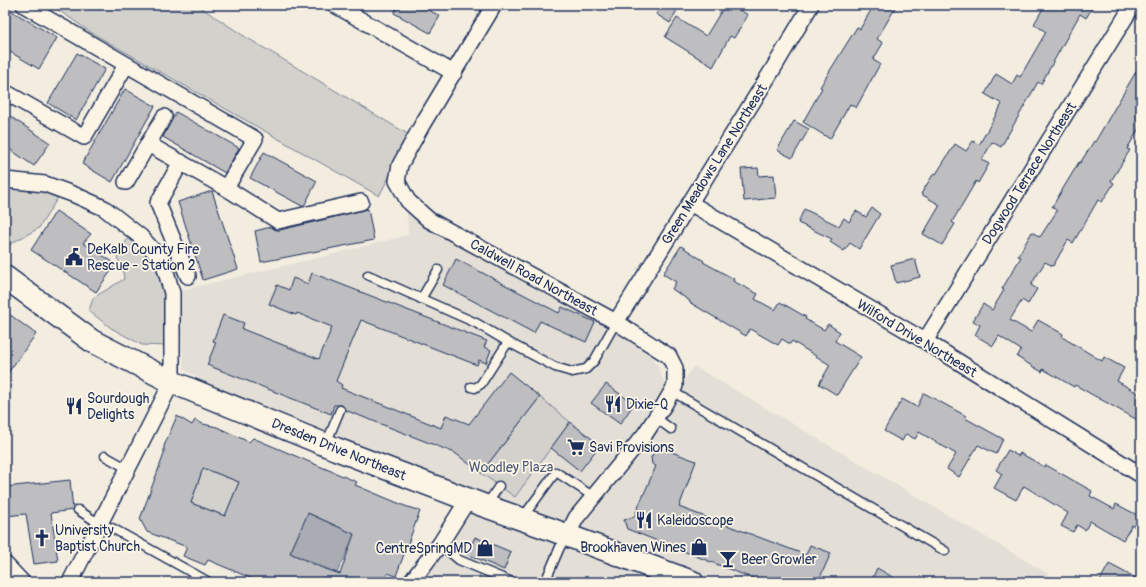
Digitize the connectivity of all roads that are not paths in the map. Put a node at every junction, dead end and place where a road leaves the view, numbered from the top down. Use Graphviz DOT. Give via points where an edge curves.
graph roads {
  1 [pos="24,5"];
  2 [pos="335,5"];
  3 [pos="494,5"];
  4 [pos="811,5"];
  5 [pos="1133,5"];
  6 [pos="126,66"];
  7 [pos="454,73"];
  8 [pos="5,92"];
  9 [pos="164,117"];
  10 [pos="148,144"];
  11 [pos="181,162"];
  12 [pos="5,180"];
  13 [pos="126,182"];
  14 [pos="226,188"];
  15 [pos="361,202"];
  16 [pos="690,203"];
  17 [pos="438,270"];
  18 [pos="368,275"];
  19 [pos="188,276"];
  20 [pos="5,277"];
  21 [pos="421,299"];
  22 [pos="616,322"];
  23 [pos="924,341"];
  24 [pos="508,342"];
  25 [pos="172,382"];
  26 [pos="471,387"];
  27 [pos="673,392"];
  28 [pos="340,410"];
  29 [pos="656,418"];
  30 [pos="671,428"];
  31 [pos="326,445"];
  32 [pos="105,456"];
  33 [pos="128,468"];
  34 [pos="1141,475"];
  35 [pos="499,486"];
  36 [pos="594,497"];
  37 [pos="478,503"];
  38 [pos="78,510"];
  39 [pos="522,519"];
  40 [pos="100,524"];
  41 [pos="566,536"];
  42 [pos="440,544"];
  43 [pos="945,551"];
  44 [pos="5,564"];
  45 [pos="22,582"];
  46 [pos="70,582"];
  47 [pos="209,582"];
  48 [pos="411,582"];
  49 [pos="512,582"];
  50 [pos="546,582"];
  51 [pos="692,582"];
  1 -- 6 [label="street"];
  2 -- 7 [label="street"];
  3 -- 7 [label="street, Caldwell Road Northeast"];
  4 -- 16 [label="street, Green Meadows Lane Northeast"];
  5 -- 23 [label="street, Dogwood Terrace Northeast"];
  6 -- 8 [label="street" via="84,137"];
  6 -- 14 [label="street" via="255,139"];
  7 -- 22 [label="street, Caldwell Road Northeast" via="400,165 397,181 408,201 429,220"];
  9 -- 10 [label="street"];
  10 -- 11 [label="street"];
  10 -- 13 [label="street"];
  11 -- 14 [label="street"];
  11 -- 19 [label="street" via="158,203"];
  12 -- 25 [label="street" via="45,184 104,208 141,237 163,261 172,293"];
  14 -- 15 [label="street" via="278,221"];
  16 -- 22 [label="street, Green Meadows Lane Northeast"];
  16 -- 23 [label="street, Wilford Drive Northeast"];
  17 -- 21 [label="lane"];
  18 -- 21 [label="lane"];
  20 -- 25 [label="street, Dresden Drive Northeast" via="92,341"];
  21 -- 24 [label="lane" via="476,323"];
  22 -- 24 [label="lane" via="594,361 586,369 572,372 555,367"];
  22 -- 27 [label="street, Caldwell Road Northeast" via="669,356 675,368 676,386"];
  23 -- 34 [label="street, Wilford Drive Northeast"];
  24 -- 26 [label="lane" via="481,384 475,388"];
  25 -- 31 [label="street, Dresden Drive Northeast"];
  25 -- 33 [label="street"];
  27 -- 29 [label="street, Caldwell Road Northeast"];
  27 -- 43 [label="lane"];
  28 -- 31 [label="lane"];
  29 -- 30 [label="lane"];
  29 -- 36 [label="street, Caldwell Road Northeast"];
  31 -- 37 [label="street, Dresden Drive Northeast"];
  32 -- 33 [label="lane"];
  33 -- 40 [label="street"];
  35 -- 37 [label="lane"];
  36 -- 39 [label="lane" via="556,472"];
  36 -- 41 [label="street, Caldwell Road Northeast" via="576,518"];
  37 -- 39 [label="street, Dresden Drive Northeast"];
  37 -- 42 [label="street" via="462,509"];
  38 -- 40 [label="lane"];
  39 -- 41 [label="street, Dresden Drive Northeast"];
  40 -- 46 [label="street"];
  40 -- 47 [label="lane" via="112,528"];
  41 -- 50 [label="lane"];
  41 -- 51 [label="street, Dresden Drive Northeast" via="657,572"];
  42 -- 48 [label="street"];
  42 -- 49 [label="lane" via="459,560"];
  44 -- 45 [label="street"];
}
